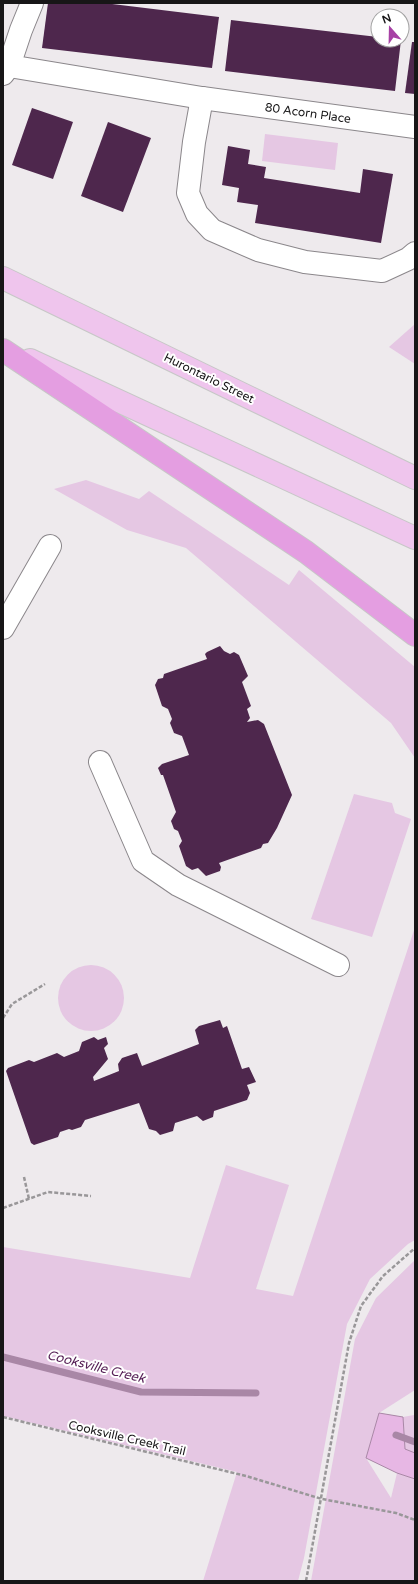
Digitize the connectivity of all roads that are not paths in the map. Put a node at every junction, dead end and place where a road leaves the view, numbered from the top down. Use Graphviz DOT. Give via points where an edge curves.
graph roads {
  1 [pos="32,3"];
  2 [pos="6,70"];
  3 [pos="202,98"];
  4 [pos="415,127"];
  5 [pos="415,253"];
  6 [pos="3,278"];
  7 [pos="3,349"];
  8 [pos="415,478"];
  9 [pos="415,538"];
  10 [pos="50,546"];
  11 [pos="3,628"];
  12 [pos="415,635"];
  13 [pos="100,762"];
  14 [pos="338,965"];
  1 -- 2 [label="lane, 80 Acorn Place"];
  2 -- 3 [label="lane, 80 Acorn Place"];
  3 -- 4 [label="lane, 80 Acorn Place"];
  3 -- 5 [label="lane" via="188,193 197,214 212,230 258,250 305,262 382,270 408,259"];
  6 -- 8 [label="main road, Hurontario Street"];
  7 -- 9 [label="main road"];
  7 -- 12 [label="highway" via="306,552"];
  10 -- 11 [label="lane"];
  13 -- 14 [label="lane" via="143,861 178,885"];
}
